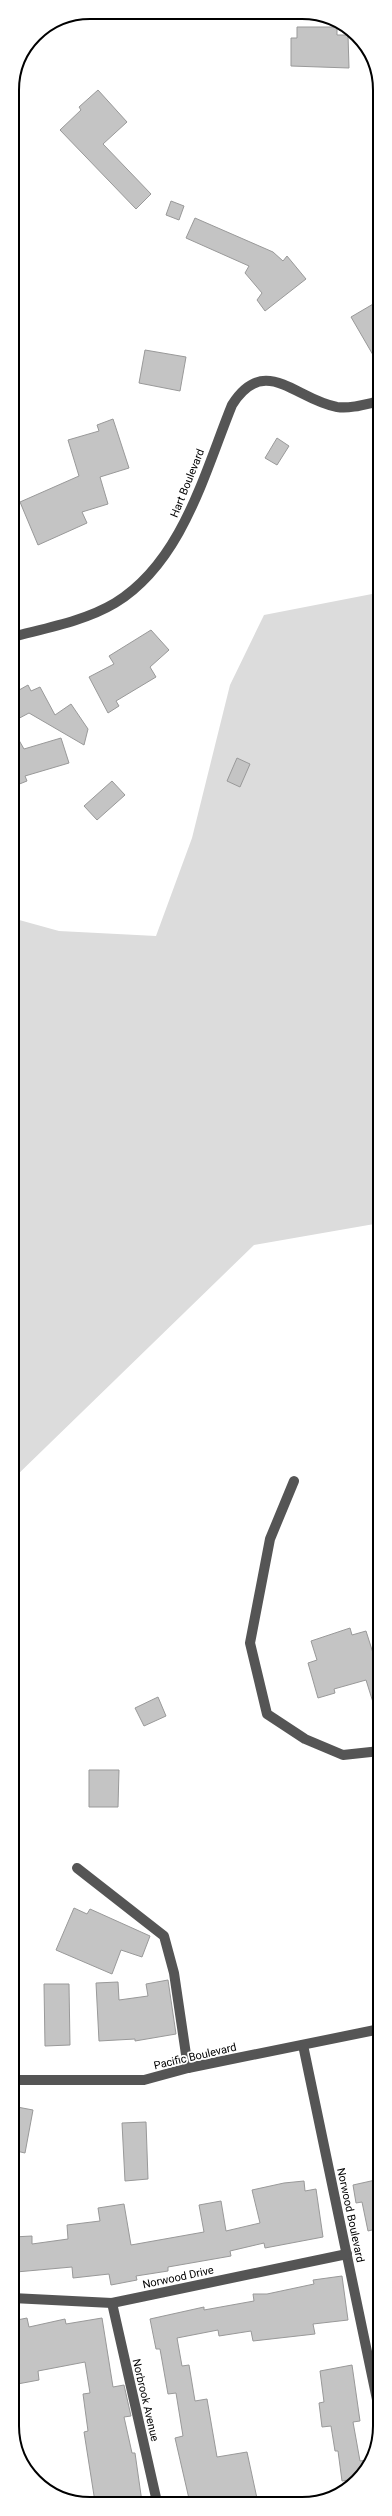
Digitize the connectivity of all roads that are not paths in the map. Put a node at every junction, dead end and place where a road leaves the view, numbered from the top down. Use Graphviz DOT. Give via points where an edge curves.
graph roads {
  1 [pos="373,403"];
  2 [pos="19,635"];
  3 [pos="294,1481"];
  4 [pos="373,1752"];
  5 [pos="78,1868"];
  6 [pos="373,2030"];
  7 [pos="303,2045"];
  8 [pos="188,2068"];
  9 [pos="19,2080"];
  10 [pos="347,2254"];
  11 [pos="19,2298"];
  12 [pos="112,2303"];
  13 [pos="373,2380"];
  14 [pos="156,2497"];
  1 -- 2 [label="street, Hart Boulevard" via="339,407 320,403 287,384 261,381 249,386 239,394 232,405 178,537 152,574 115,603 79,618"];
  3 -- 4 [label="street" via="270,1539 250,1643 267,1714 305,1739 343,1755"];
  5 -- 8 [label="street" via="164,1936 174,1973"];
  6 -- 7 [label="street, Pacific Boulevard"];
  7 -- 8 [label="street, Pacific Boulevard"];
  7 -- 10 [label="street, Norwood Boulevard"];
  8 -- 9 [label="street, Pacific Boulevard" via="144,2080"];
  10 -- 12 [label="street, Norwood Drive"];
  10 -- 13 [label="street, Norwood Boulevard"];
  11 -- 12 [label="street, Norwood Drive"];
  12 -- 14 [label="street, Norbrook Avenue"];
}
